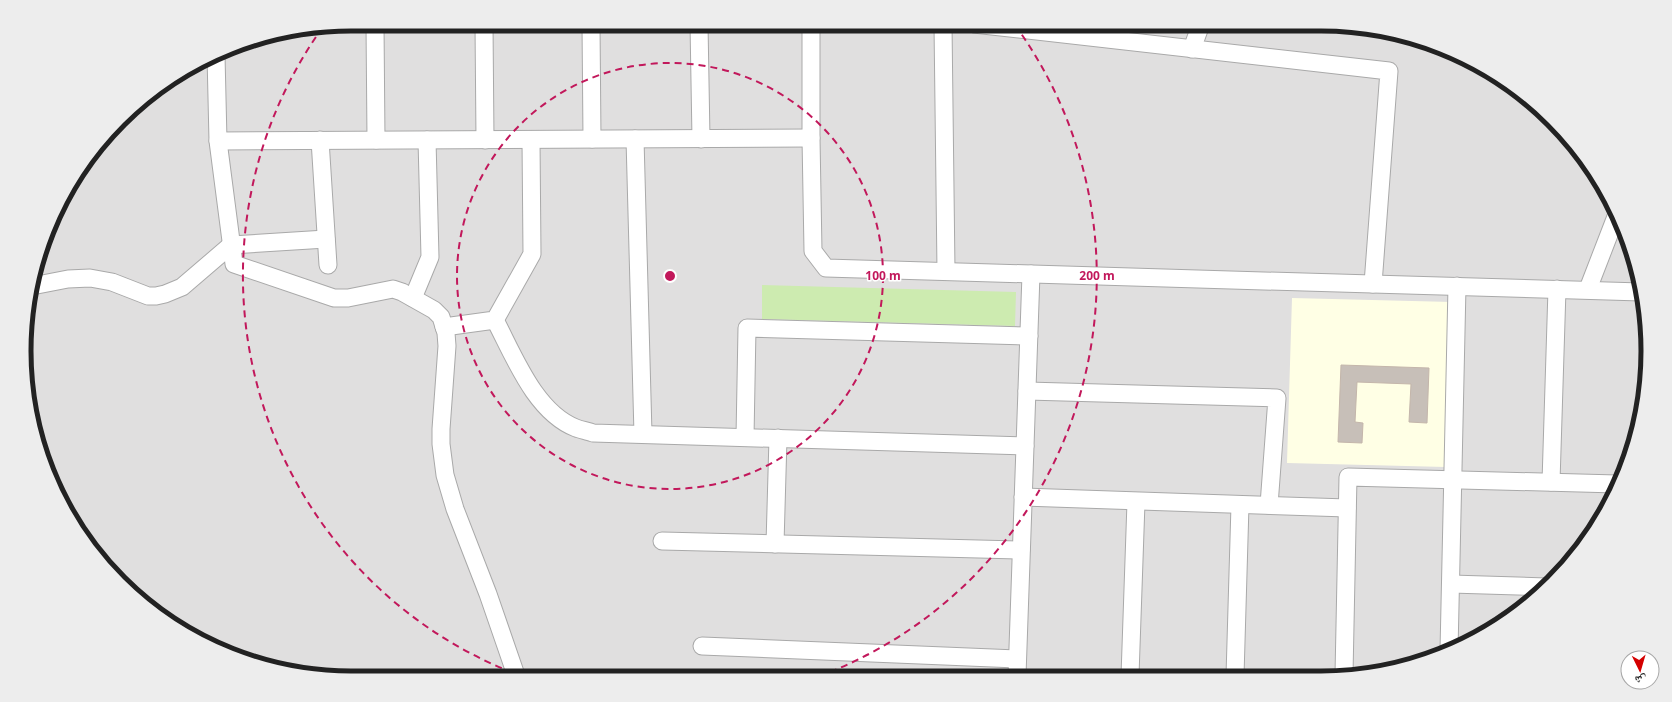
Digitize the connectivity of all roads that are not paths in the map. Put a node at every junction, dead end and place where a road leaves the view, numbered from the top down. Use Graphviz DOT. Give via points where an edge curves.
graph roads {
  1 [pos="375,31"];
  2 [pos="484,31"];
  3 [pos="591,31"];
  4 [pos="699,31"];
  5 [pos="811,31"];
  6 [pos="943,31"];
  7 [pos="1091,31"];
  8 [pos="1198,31"];
  9 [pos="1192,49"];
  10 [pos="216,61"];
  11 [pos="811,138"];
  12 [pos="592,139"];
  13 [pos="635,139"];
  14 [pos="701,139"];
  15 [pos="320,140"];
  16 [pos="376,140"];
  17 [pos="427,140"];
  18 [pos="485,140"];
  19 [pos="531,140"];
  20 [pos="218,141"];
  21 [pos="1614,222"];
  22 [pos="326,239"];
  23 [pos="231,245"];
  24 [pos="328,264"];
  25 [pos="946,272"];
  26 [pos="1031,274"];
  27 [pos="1373,284"];
  28 [pos="38,285"];
  29 [pos="1457,286"];
  30 [pos="1557,289"];
  31 [pos="1588,290"];
  32 [pos="1635,292"];
  33 [pos="413,298"];
  34 [pos="494,320"];
  35 [pos="444,327"];
  36 [pos="1029,336"];
  37 [pos="1027,391"];
  38 [pos="643,434"];
  39 [pos="745,437"];
  40 [pos="778,438"];
  41 [pos="1025,446"];
  42 [pos="1453,480"];
  43 [pos="1551,482"];
  44 [pos="1612,484"];
  45 [pos="1023,497"];
  46 [pos="1136,502"];
  47 [pos="1240,504"];
  48 [pos="1269,505"];
  49 [pos="1348,508"];
  50 [pos="662,541"];
  51 [pos="776,544"];
  52 [pos="1021,550"];
  53 [pos="1450,584"];
  54 [pos="1537,587"];
  55 [pos="1449,644"];
  56 [pos="702,646"];
  57 [pos="1018,659"];
  58 [pos="1344,670"];
  59 [pos="515,671"];
  60 [pos="1017,671"];
  61 [pos="1130,671"];
  62 [pos="1235,671"];
  1 -- 16 [label="street"];
  2 -- 18 [label="street"];
  3 -- 12 [label="street"];
  4 -- 14 [label="street"];
  5 -- 11 [label="street"];
  6 -- 25 [label="street"];
  7 -- 9 [label="street"];
  8 -- 9 [label="street"];
  9 -- 27 [label="street" via="1388,71"];
  10 -- 20 [label="street"];
  11 -- 14 [label="street"];
  11 -- 25 [label="street" via="813,251 826,268"];
  12 -- 13 [label="street"];
  12 -- 19 [label="street"];
  13 -- 14 [label="street"];
  13 -- 38 [label="street"];
  15 -- 16 [label="street"];
  15 -- 20 [label="street"];
  15 -- 22 [label="street"];
  16 -- 17 [label="street"];
  17 -- 18 [label="street"];
  17 -- 33 [label="street" via="430,257"];
  18 -- 19 [label="street"];
  19 -- 34 [label="street" via="532,254"];
  20 -- 23 [label="street"];
  21 -- 31 [label="street"];
  22 -- 23 [label="street"];
  22 -- 24 [label="street"];
  23 -- 28 [label="street" via="182,288 165,294 148,296 112,282 90,278"];
  23 -- 33 [label="street" via="234,264 334,298 348,298 393,289"];
  25 -- 26 [label="street"];
  26 -- 27 [label="street"];
  26 -- 36 [label="street"];
  27 -- 29 [label="street"];
  29 -- 30 [label="street"];
  29 -- 42 [label="street"];
  30 -- 31 [label="street"];
  30 -- 43 [label="street"];
  31 -- 32 [label="street"];
  33 -- 35 [label="street" via="437,312"];
  34 -- 35 [label="street"];
  34 -- 38 [label="street" via="528,383 541,402 559,419 593,433"];
  35 -- 59 [label="street" via="447,346 441,444 445,475 454,509 488,594"];
  36 -- 37 [label="street"];
  36 -- 39 [label="street" via="747,328"];
  37 -- 41 [label="street"];
  37 -- 48 [label="street" via="1276,398"];
  38 -- 39 [label="street"];
  39 -- 40 [label="street"];
  40 -- 41 [label="street"];
  40 -- 51 [label="street"];
  41 -- 45 [label="street"];
  42 -- 43 [label="street"];
  42 -- 49 [label="street" via="1348,477"];
  42 -- 53 [label="street"];
  43 -- 44 [label="street"];
  45 -- 46 [label="street"];
  45 -- 52 [label="street"];
  46 -- 47 [label="street"];
  46 -- 61 [label="street"];
  47 -- 48 [label="street"];
  47 -- 62 [label="street"];
  48 -- 49 [label="street"];
  49 -- 58 [label="street"];
  50 -- 51 [label="street"];
  51 -- 52 [label="street"];
  52 -- 57 [label="street"];
  53 -- 54 [label="street"];
  53 -- 55 [label="street"];
  56 -- 57 [label="street"];
  57 -- 60 [label="street"];
}
